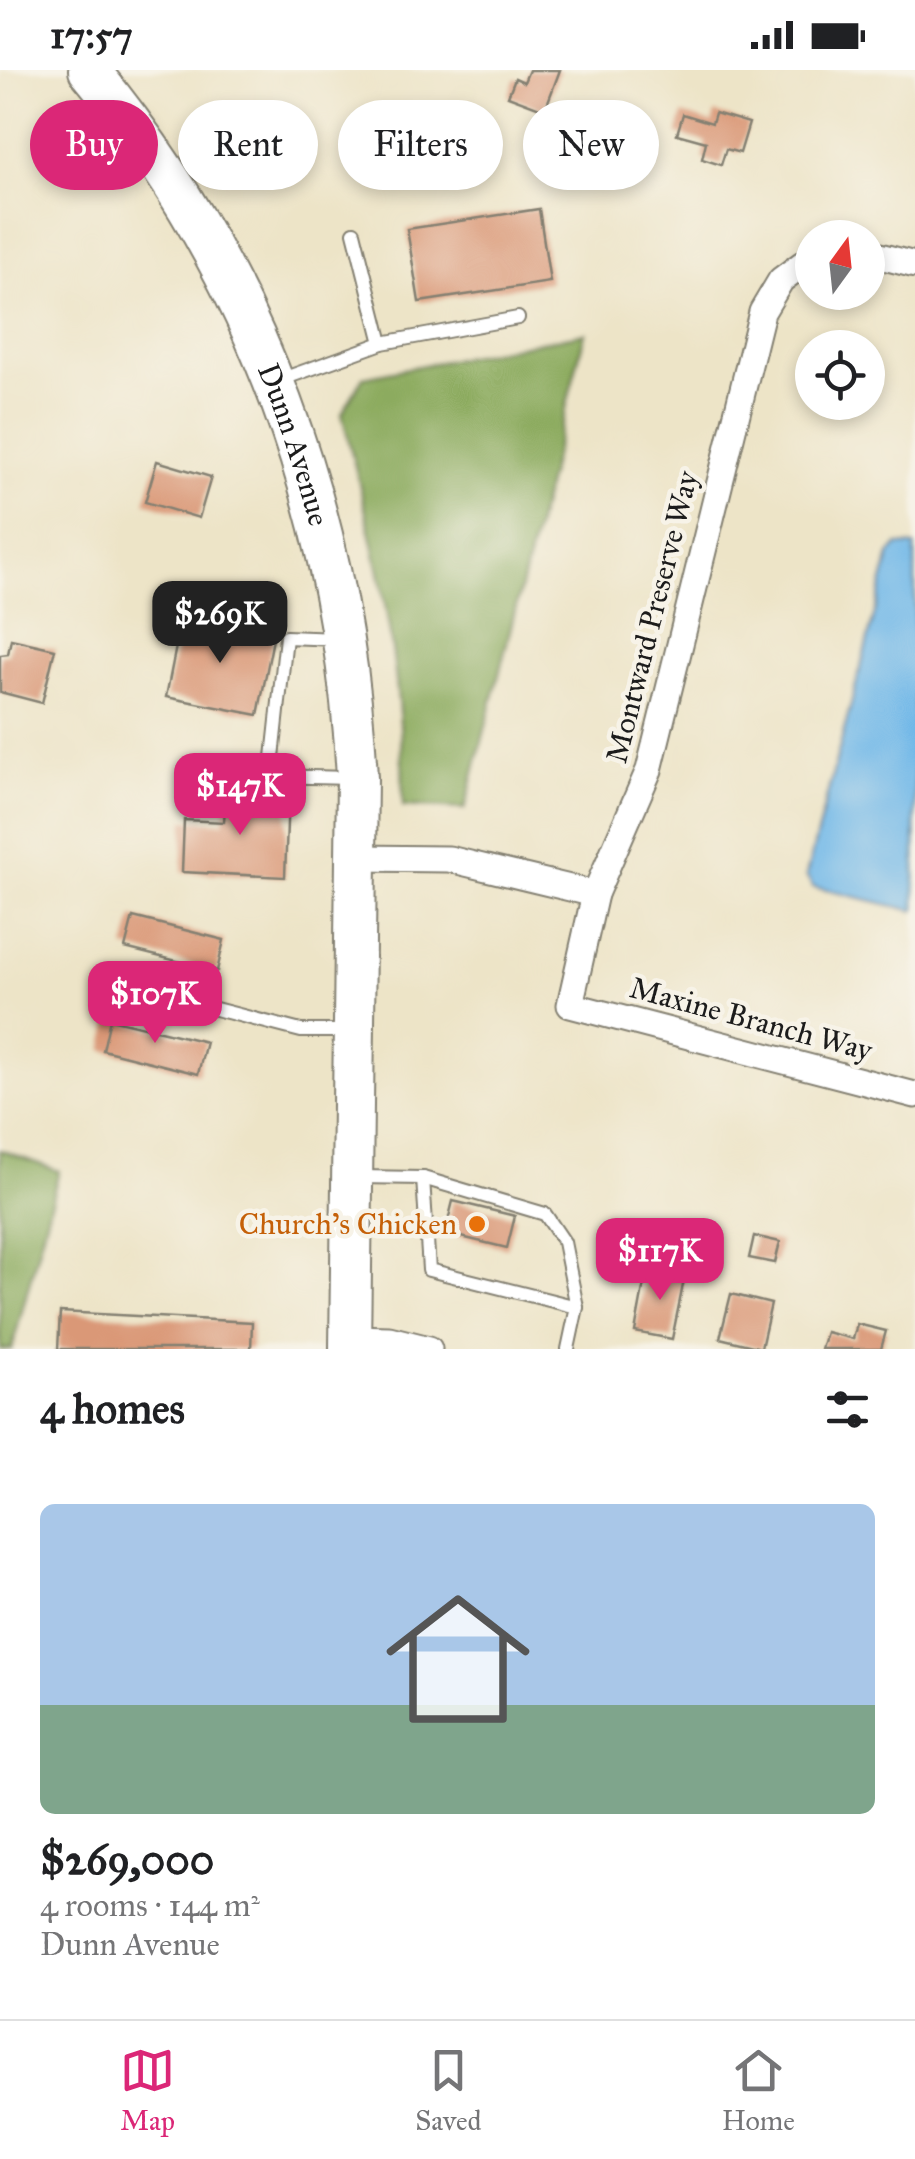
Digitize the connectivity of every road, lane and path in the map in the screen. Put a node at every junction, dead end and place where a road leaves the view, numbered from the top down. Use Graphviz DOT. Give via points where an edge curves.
graph roads {
  1 [pos="90,70"];
  2 [pos="354,232"];
  3 [pos="885,257"];
  4 [pos="915,265"];
  5 [pos="795,270"];
  6 [pos="518,318"];
  7 [pos="382,342"];
  8 [pos="275,382"];
  9 [pos="344,639"];
  10 [pos="358,778"];
  11 [pos="356,858"];
  12 [pos="595,894"];
  13 [pos="160,995"];
  14 [pos="570,1006"];
  15 [pos="355,1031"];
  16 [pos="915,1095"];
  17 [pos="352,1177"];
  18 [pos="424,1178"];
  19 [pos="576,1306"];
  20 [pos="350,1344"];
  21 [pos="428,1349"];
  22 [pos="568,1349"];
  1 -- 8 [label="main road, Dunn Avenue" via="199,222"];
  2 -- 7 [label="lane"];
  3 -- 4 [label="street"];
  5 -- 12 [label="street, Montward Preserve Way" via="762,312 649,770"];
  6 -- 7 [label="lane"];
  7 -- 8 [label="lane"];
  8 -- 9 [label="main road, Dunn Avenue" via="317,508"];
  9 -- 10 [label="main road, Dunn Avenue"];
  9 -- 10 [label="lane" via="286,637 271,776"];
  10 -- 11 [label="main road, Dunn Avenue"];
  11 -- 12 [label="street" via="449,859"];
  11 -- 15 [label="main road, Dunn Avenue"];
  12 -- 14 [label="street, Montward Preserve Way"];
  13 -- 15 [label="lane" via="300,1031"];
  14 -- 16 [label="street, Maxine Branch Way"];
  15 -- 17 [label="main road, Dunn Avenue"];
  17 -- 18 [label="lane"];
  17 -- 20 [label="main road, Dunn Avenue"];
  18 -- 19 [label="lane" via="544,1214 564,1242"];
  18 -- 19 [label="lane" via="428,1270"];
  19 -- 22 [label="lane"];
  20 -- 21 [label="street" via="389,1340"];
}
